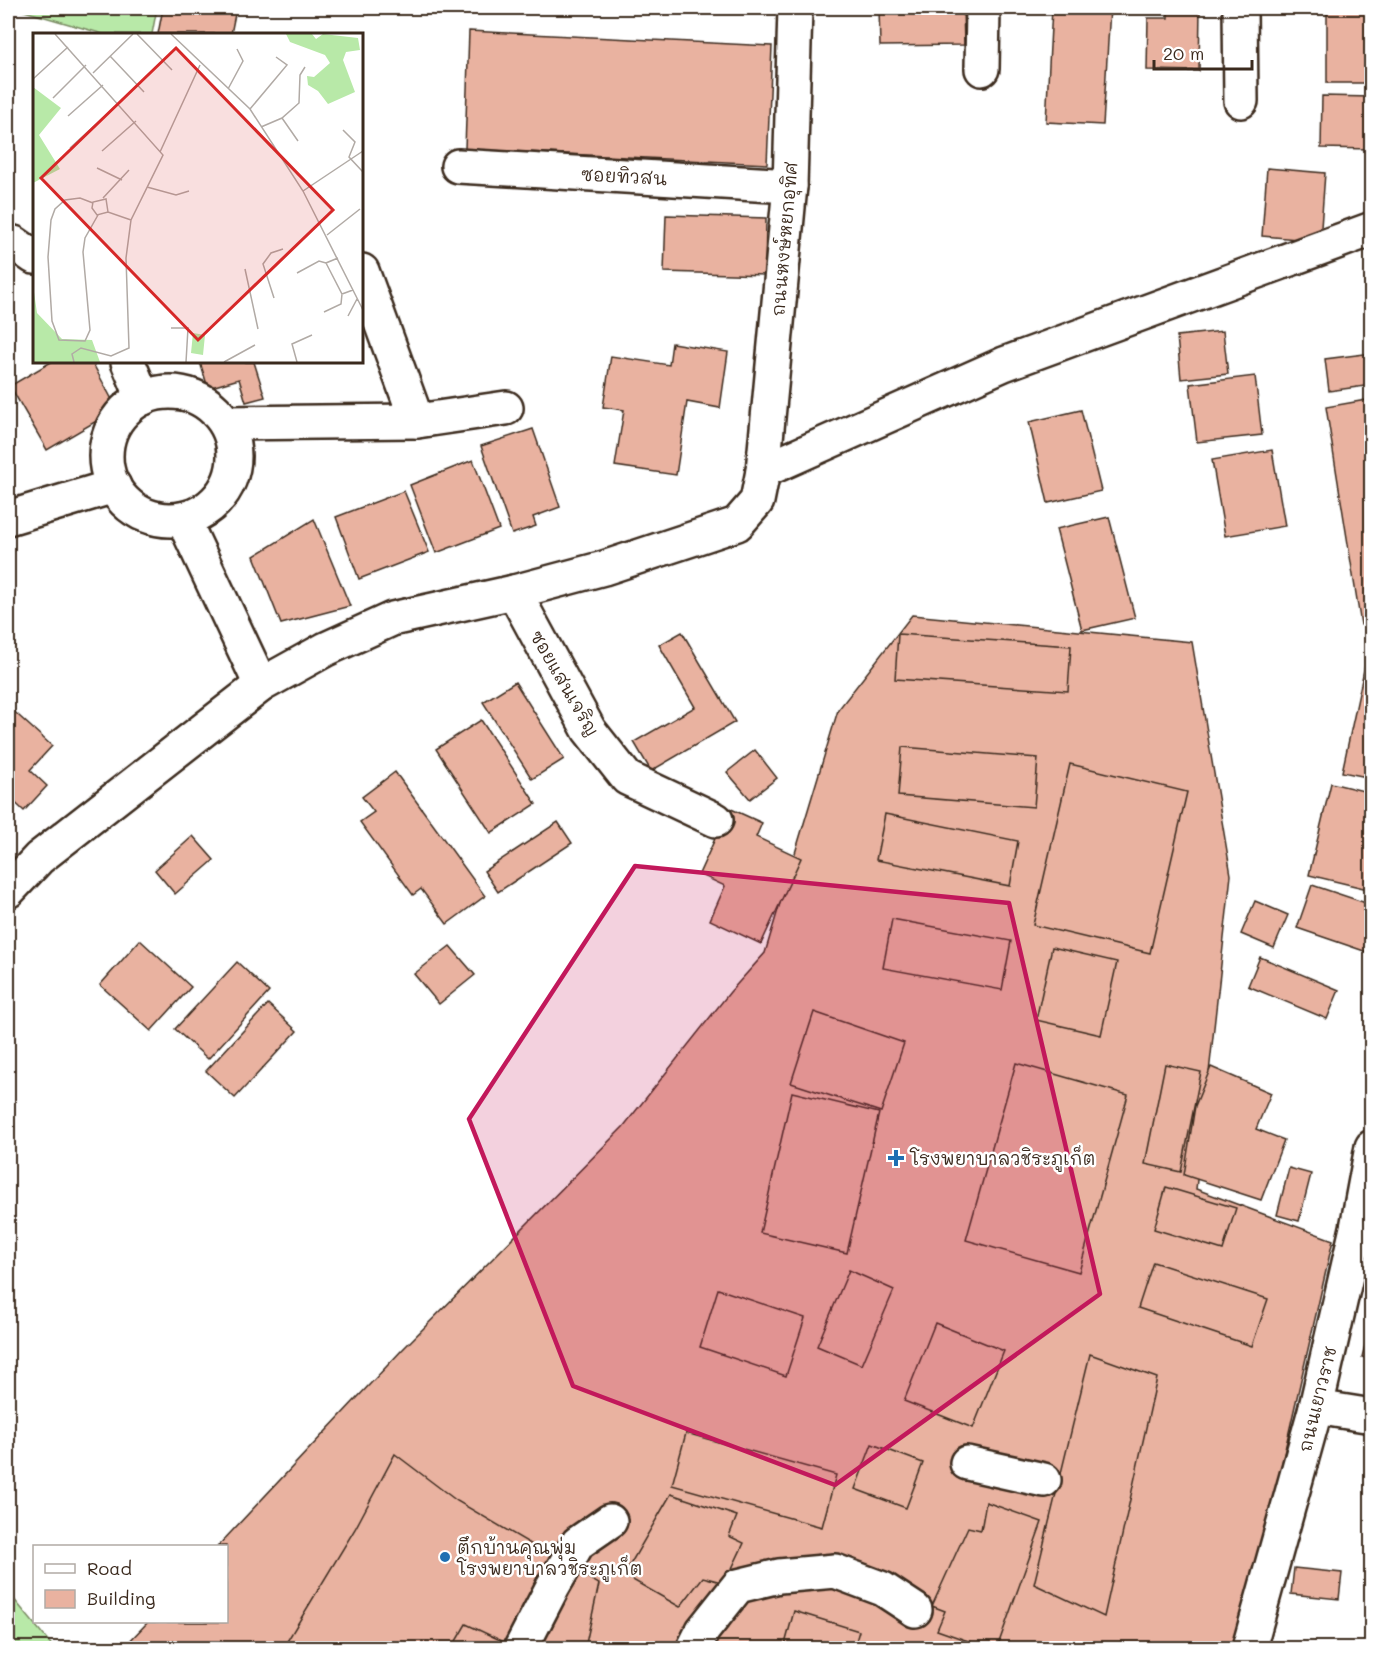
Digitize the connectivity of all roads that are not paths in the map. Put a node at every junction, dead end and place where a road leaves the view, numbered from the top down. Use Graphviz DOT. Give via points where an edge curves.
graph roads {
  1 [pos="795,8"];
  2 [pos="983,8"];
  3 [pos="1240,8"];
  4 [pos="982,69"];
  5 [pos="1241,101"];
  6 [pos="458,166"];
  7 [pos="790,186"];
  8 [pos="1371,229"];
  9 [pos="8,242"];
  10 [pos="33,256"];
  11 [pos="363,274"];
  12 [pos="128,363"];
  13 [pos="143,398"];
  14 [pos="506,408"];
  15 [pos="417,421"];
  16 [pos="226,423"];
  17 [pos="763,471"];
  18 [pos="114,486"];
  19 [pos="8,518"];
  20 [pos="183,519"];
  21 [pos="514,592"];
  22 [pos="261,685"];
  23 [pos="716,820"];
  24 [pos="8,891"];
  25 [pos="1371,1147"];
  26 [pos="1316,1407"];
  27 [pos="1371,1416"];
  28 [pos="967,1463"];
  29 [pos="1044,1480"];
  30 [pos="610,1521"];
  31 [pos="915,1610"];
  32 [pos="521,1648"];
  33 [pos="694,1648"];
  34 [pos="1249,1648"];
  1 -- 7 [label="street, ถนนหงษ์หยกอุทิศ"];
  2 -- 4 [label="street"];
  3 -- 5 [label="street"];
  6 -- 7 [label="street, ซอยทิวสน"];
  7 -- 17 [label="street, ถนนหงษ์หยกอุทิศ"];
  8 -- 17 [label="street" via="1004,364"];
  9 -- 10 [label="street"];
  11 -- 15 [label="street"];
  12 -- 13 [label="street"];
  13 -- 16 [label="street" via="179,392 201,399"];
  13 -- 18 [label="street" via="115,422 107,443 106,460"];
  14 -- 15 [label="street"];
  15 -- 16 [label="street"];
  16 -- 20 [label="street" via="234,444 230,483 217,501"];
  17 -- 21 [label="street, ถนนหงษ์หยกอุทิศ" via="757,501 737,524 604,568"];
  18 -- 19 [label="street"];
  18 -- 20 [label="street" via="124,501 139,512 160,520"];
  20 -- 22 [label="street"];
  21 -- 22 [label="street, ถนนหงษ์หยกอุทิศ" via="392,619"];
  21 -- 23 [label="street, ซอยแสนเจริญ" via="589,730 627,778"];
  22 -- 24 [label="street, ถนนหงษ์หยกอุทิศ" via="39,858"];
  25 -- 26 [label="street, ถนนเยาวราช" via="1358,1228"];
  26 -- 27 [label="street"];
  26 -- 34 [label="street, ถนนเยาวราช"];
  28 -- 29 [label="street"];
  30 -- 32 [label="street" via="578,1543"];
  31 -- 33 [label="street" via="883,1589 835,1571 779,1576 738,1586"];
}
